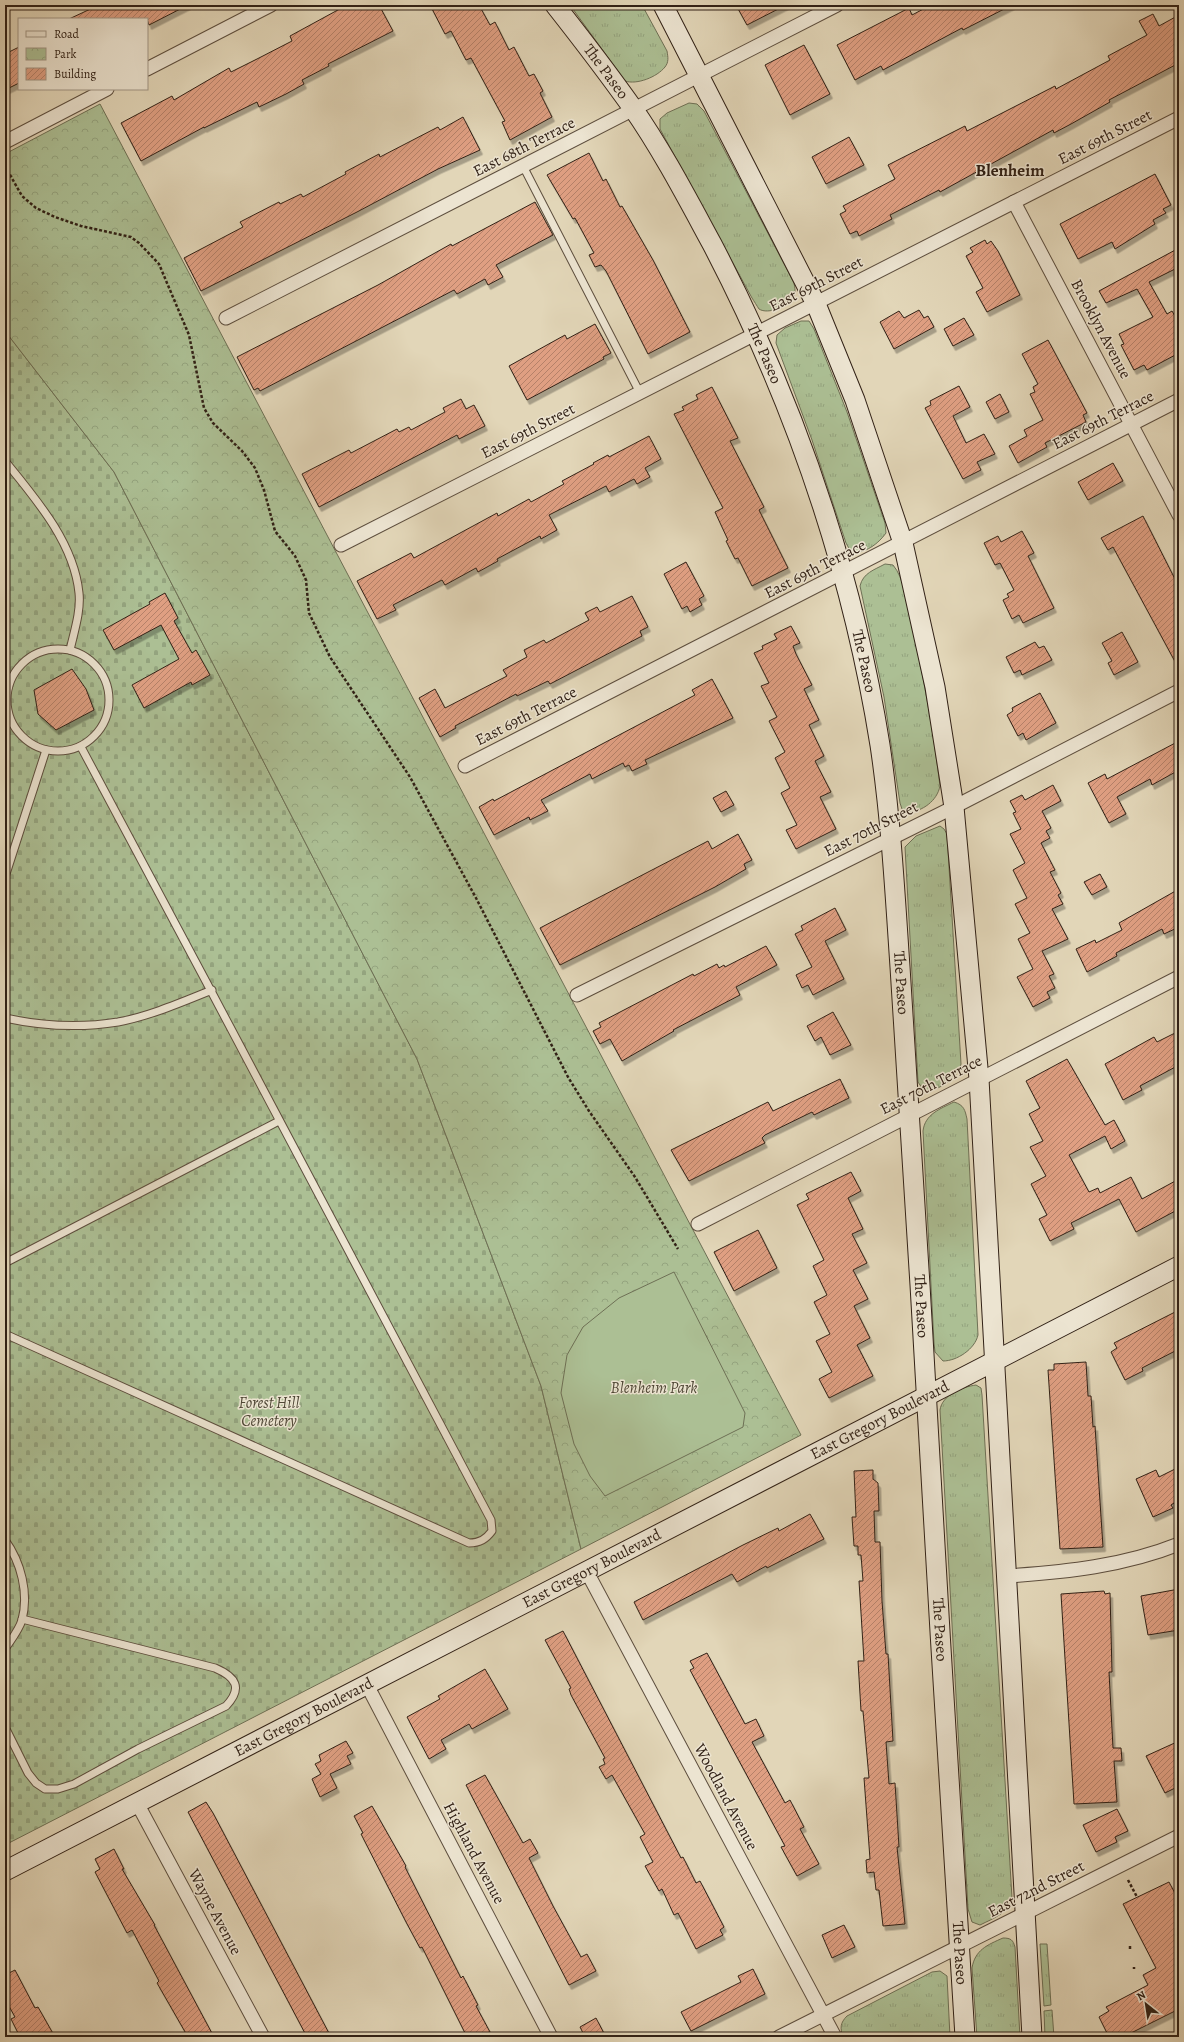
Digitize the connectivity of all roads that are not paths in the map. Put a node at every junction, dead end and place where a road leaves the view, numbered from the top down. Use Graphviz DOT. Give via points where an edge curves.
graph roads {
  1 [pos="271,5"];
  2 [pos="555,5"];
  3 [pos="663,5"];
  4 [pos="837,5"];
  5 [pos="148,68"];
  6 [pos="699,76"];
  7 [pos="105,90"];
  8 [pos="634,110"];
  9 [pos="1179,118"];
  10 [pos="5,142"];
  11 [pos="523,166"];
  12 [pos="1014,202"];
  13 [pos="816,304"];
  14 [pos="226,318"];
  15 [pos="757,334"];
  16 [pos="640,393"];
  17 [pos="1179,400"];
  18 [pos="1131,424"];
  19 [pos="5,461"];
  20 [pos="1179,514"];
  21 [pos="903,543"];
  22 [pos="340,545"];
  23 [pos="843,574"];
  24 [pos="70,650"];
  25 [pos="1179,691"];
  26 [pos="12,726"];
  27 [pos="5,729"];
  28 [pos="81,747"];
  29 [pos="46,750"];
  30 [pos="465,766"];
  31 [pos="954,807"];
  32 [pos="892,838"];
  33 [pos="5,877"];
  34 [pos="1179,977"];
  35 [pos="212,990"];
  36 [pos="578,995"];
  37 [pos="5,1018"];
  38 [pos="979,1079"];
  39 [pos="910,1115"];
  40 [pos="279,1121"];
  41 [pos="698,1224"];
  42 [pos="5,1263"];
  43 [pos="1179,1266"];
  44 [pos="5,1334"];
  45 [pos="996,1360"];
  46 [pos="926,1396"];
  47 [pos="5,1540"];
  48 [pos="1179,1544"];
  49 [pos="587,1572"];
  50 [pos="1007,1576"];
  51 [pos="22,1619"];
  52 [pos="5,1649"];
  53 [pos="367,1685"];
  54 [pos="5,1727"];
  55 [pos="137,1804"];
  56 [pos="1179,1836"];
  57 [pos="5,1872"];
  58 [pos="1026,1913"];
  59 [pos="960,1946"];
  60 [pos="823,2015"];
  61 [pos="263,2037"];
  62 [pos="551,2037"];
  63 [pos="779,2037"];
  64 [pos="834,2037"];
  65 [pos="966,2037"];
  66 [pos="1032,2037"];
  1 -- 5 [label="street"];
  2 -- 8 [label="main road, The Paseo"];
  3 -- 6 [label="main road"];
  4 -- 6 [label="street, East 68th Terrace"];
  6 -- 8 [label="street, East 68th Terrace"];
  6 -- 13 [label="main road"];
  7 -- 10 [label="street"];
  8 -- 11 [label="street, East 68th Terrace"];
  8 -- 15 [label="main road, The Paseo" via="697,217"];
  9 -- 12 [label="street, East 69th Street"];
  11 -- 14 [label="street, East 68th Terrace"];
  11 -- 16 [label="lane"];
  12 -- 13 [label="street, East 69th Street"];
  12 -- 18 [label="street, Brooklyn Avenue"];
  13 -- 15 [label="street, East 69th Street"];
  13 -- 21 [label="main road" via="855,400"];
  15 -- 16 [label="street, East 69th Street"];
  15 -- 23 [label="main road, The Paseo" via="789,410 820,496"];
  16 -- 22 [label="street, East 69th Street"];
  17 -- 18 [label="street, East 69th Terrace"];
  18 -- 20 [label="street, Brooklyn Avenue"];
  18 -- 21 [label="street, East 69th Terrace"];
  19 -- 24 [label="lane" via="50,520 76,575 78,613"];
  21 -- 23 [label="street, East 69th Terrace"];
  21 -- 31 [label="main road" via="935,687"];
  23 -- 30 [label="street, East 69th Terrace"];
  23 -- 32 [label="main road, The Paseo" via="866,669 880,745"];
  24 -- 26 [label="lane" via="53,648 37,653 16,669 8,687 6,707"];
  24 -- 28 [label="lane" via="93,661 105,676 110,703 105,722 94,737"];
  25 -- 31 [label="street, East 70th Street"];
  26 -- 27 [label="lane"];
  26 -- 29 [label="lane" via="22,738"];
  28 -- 29 [label="lane" via="56,752"];
  28 -- 35 [label="lane"];
  29 -- 33 [label="lane"];
  31 -- 32 [label="street, East 70th Street"];
  31 -- 38 [label="main road"];
  32 -- 36 [label="street, East 70th Street"];
  32 -- 39 [label="main road, The Paseo"];
  34 -- 38 [label="street, East 70th Terrace"];
  35 -- 37 [label="lane" via="119,1022 74,1026 27,1023"];
  35 -- 40 [label="lane"];
  38 -- 39 [label="street, East 70th Terrace"];
  38 -- 45 [label="main road"];
  39 -- 41 [label="street, East 70th Terrace"];
  39 -- 46 [label="main road, The Paseo"];
  40 -- 42 [label="lane"];
  40 -- 44 [label="lane" via="491,1520 492,1531 486,1538 469,1543"];
  43 -- 45 [label="main road, East Gregory Boulevard"];
  45 -- 46 [label="main road, East Gregory Boulevard"];
  45 -- 50 [label="main road"];
  46 -- 49 [label="main road, East Gregory Boulevard"];
  46 -- 59 [label="main road, The Paseo"];
  47 -- 51 [label="lane" via="20,1567 24,1598"];
  48 -- 50 [label="street" via="1133,1559 1063,1573"];
  49 -- 53 [label="main road, East Gregory Boulevard"];
  49 -- 60 [label="street, Woodland Avenue"];
  50 -- 58 [label="main road"];
  51 -- 52 [label="lane"];
  51 -- 54 [label="lane" via="215,1668 226,1673 233,1681 236,1688 235,1697 226,1706 74,1784 58,1789 45,1789 36,1783 28,1773"];
  53 -- 55 [label="main road, East Gregory Boulevard"];
  53 -- 62 [label="street, Highland Avenue"];
  55 -- 57 [label="main road, East Gregory Boulevard"];
  55 -- 61 [label="street, Wayne Avenue"];
  56 -- 58 [label="street, East 72nd Street"];
  58 -- 59 [label="street, East 72nd Street"];
  58 -- 66 [label="main road"];
  59 -- 60 [label="street, East 72nd Street"];
  59 -- 65 [label="main road, The Paseo"];
  60 -- 63 [label="street, East 72nd Street"];
  60 -- 64 [label="street, Woodland Avenue"];
}
